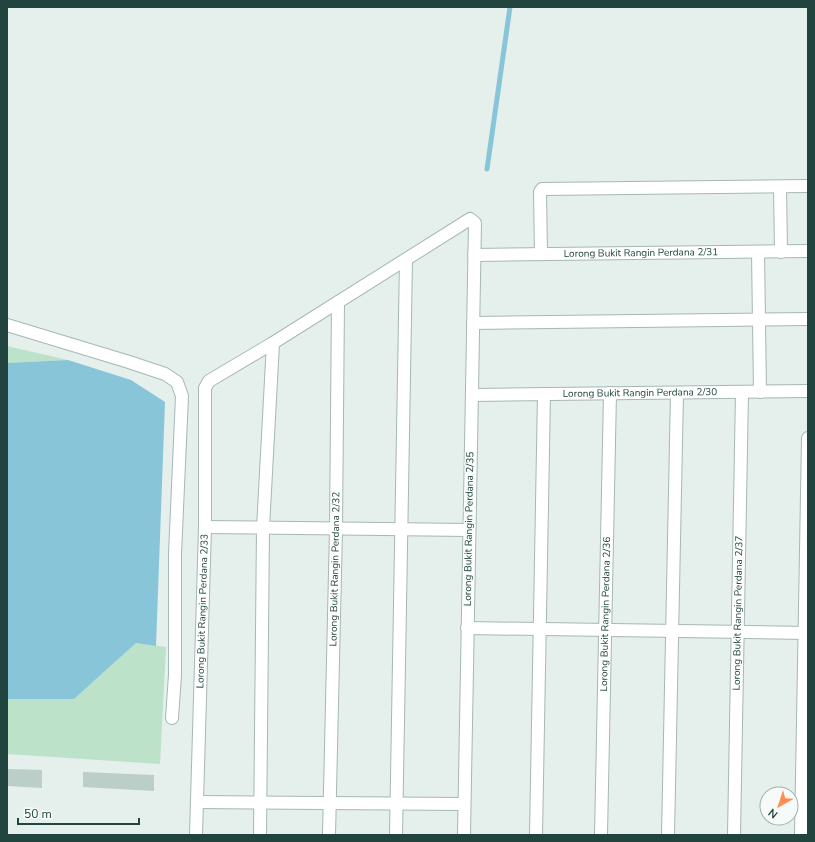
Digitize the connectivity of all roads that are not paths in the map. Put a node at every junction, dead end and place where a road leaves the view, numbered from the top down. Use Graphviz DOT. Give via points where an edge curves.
graph roads {
  1 [pos="808,186"];
  2 [pos="780,187"];
  3 [pos="808,251"];
  4 [pos="758,252"];
  5 [pos="781,252"];
  6 [pos="541,254"];
  7 [pos="474,255"];
  8 [pos="406,260"];
  9 [pos="338,302"];
  10 [pos="808,319"];
  11 [pos="760,320"];
  12 [pos="473,323"];
  13 [pos="7,325"];
  14 [pos="273,343"];
  15 [pos="808,391"];
  16 [pos="742,392"];
  17 [pos="760,392"];
  18 [pos="610,393"];
  19 [pos="677,393"];
  20 [pos="544,394"];
  21 [pos="472,395"];
  22 [pos="808,438"];
  23 [pos="205,527"];
  24 [pos="263,528"];
  25 [pos="336,529"];
  26 [pos="401,530"];
  27 [pos="469,530"];
  28 [pos="468,628"];
  29 [pos="540,630"];
  30 [pos="605,630"];
  31 [pos="672,631"];
  32 [pos="738,632"];
  33 [pos="806,633"];
  34 [pos="172,718"];
  35 [pos="197,802"];
  36 [pos="261,802"];
  37 [pos="330,803"];
  38 [pos="396,804"];
  39 [pos="464,804"];
  40 [pos="196,835"];
  41 [pos="260,835"];
  42 [pos="329,835"];
  43 [pos="396,835"];
  44 [pos="464,835"];
  45 [pos="536,835"];
  46 [pos="601,835"];
  47 [pos="668,835"];
  48 [pos="734,835"];
  49 [pos="801,835"];
  1 -- 2 [label="street"];
  2 -- 5 [label="street"];
  2 -- 6 [label="street" via="542,189"];
  3 -- 5 [label="street, Lorong Bukit Rangin Perdana 2/31"];
  4 -- 5 [label="street, Lorong Bukit Rangin Perdana 2/31"];
  4 -- 6 [label="street, Lorong Bukit Rangin Perdana 2/31"];
  4 -- 11 [label="street"];
  6 -- 7 [label="street, Lorong Bukit Rangin Perdana 2/31"];
  7 -- 8 [label="street, Lorong Bukit Rangin Perdana 2/35" via="475,223 470,219"];
  7 -- 12 [label="street, Lorong Bukit Rangin Perdana 2/35"];
  8 -- 9 [label="street"];
  8 -- 26 [label="street"];
  9 -- 14 [label="street"];
  9 -- 25 [label="street, Lorong Bukit Rangin Perdana 2/32"];
  10 -- 11 [label="street"];
  11 -- 12 [label="street"];
  11 -- 17 [label="street"];
  12 -- 21 [label="street, Lorong Bukit Rangin Perdana 2/35"];
  13 -- 34 [label="street" via="165,374 177,382 182,396 175,554 175,675"];
  14 -- 23 [label="street, Lorong Bukit Rangin Perdana 2/33" via="210,381 206,388"];
  14 -- 24 [label="street"];
  15 -- 17 [label="street, Lorong Bukit Rangin Perdana 2/30"];
  16 -- 17 [label="street, Lorong Bukit Rangin Perdana 2/30"];
  16 -- 19 [label="street, Lorong Bukit Rangin Perdana 2/30"];
  16 -- 32 [label="street, Lorong Bukit Rangin Perdana 2/37"];
  18 -- 19 [label="street, Lorong Bukit Rangin Perdana 2/30"];
  18 -- 20 [label="street, Lorong Bukit Rangin Perdana 2/30"];
  18 -- 30 [label="street, Lorong Bukit Rangin Perdana 2/36"];
  19 -- 31 [label="street"];
  20 -- 21 [label="street, Lorong Bukit Rangin Perdana 2/30"];
  20 -- 29 [label="street"];
  21 -- 27 [label="street, Lorong Bukit Rangin Perdana 2/35"];
  22 -- 33 [label="street"];
  23 -- 24 [label="street"];
  23 -- 35 [label="street, Lorong Bukit Rangin Perdana 2/33"];
  24 -- 25 [label="street"];
  24 -- 36 [label="street"];
  25 -- 26 [label="street"];
  25 -- 37 [label="street, Lorong Bukit Rangin Perdana 2/32"];
  26 -- 27 [label="street"];
  26 -- 38 [label="street"];
  27 -- 28 [label="street, Lorong Bukit Rangin Perdana 2/35"];
  28 -- 29 [label="street"];
  28 -- 39 [label="street, Lorong Bukit Rangin Perdana 2/35"];
  29 -- 30 [label="street"];
  29 -- 45 [label="street"];
  30 -- 31 [label="street"];
  30 -- 46 [label="street, Lorong Bukit Rangin Perdana 2/36"];
  31 -- 32 [label="street"];
  31 -- 47 [label="street"];
  32 -- 33 [label="street"];
  32 -- 48 [label="street, Lorong Bukit Rangin Perdana 2/37"];
  33 -- 49 [label="street"];
  35 -- 36 [label="street"];
  35 -- 40 [label="street, Lorong Bukit Rangin Perdana 2/33"];
  36 -- 37 [label="street"];
  36 -- 41 [label="street"];
  37 -- 38 [label="street"];
  37 -- 42 [label="street, Lorong Bukit Rangin Perdana 2/32"];
  38 -- 39 [label="street"];
  38 -- 43 [label="street"];
  39 -- 44 [label="street, Lorong Bukit Rangin Perdana 2/35"];
}
